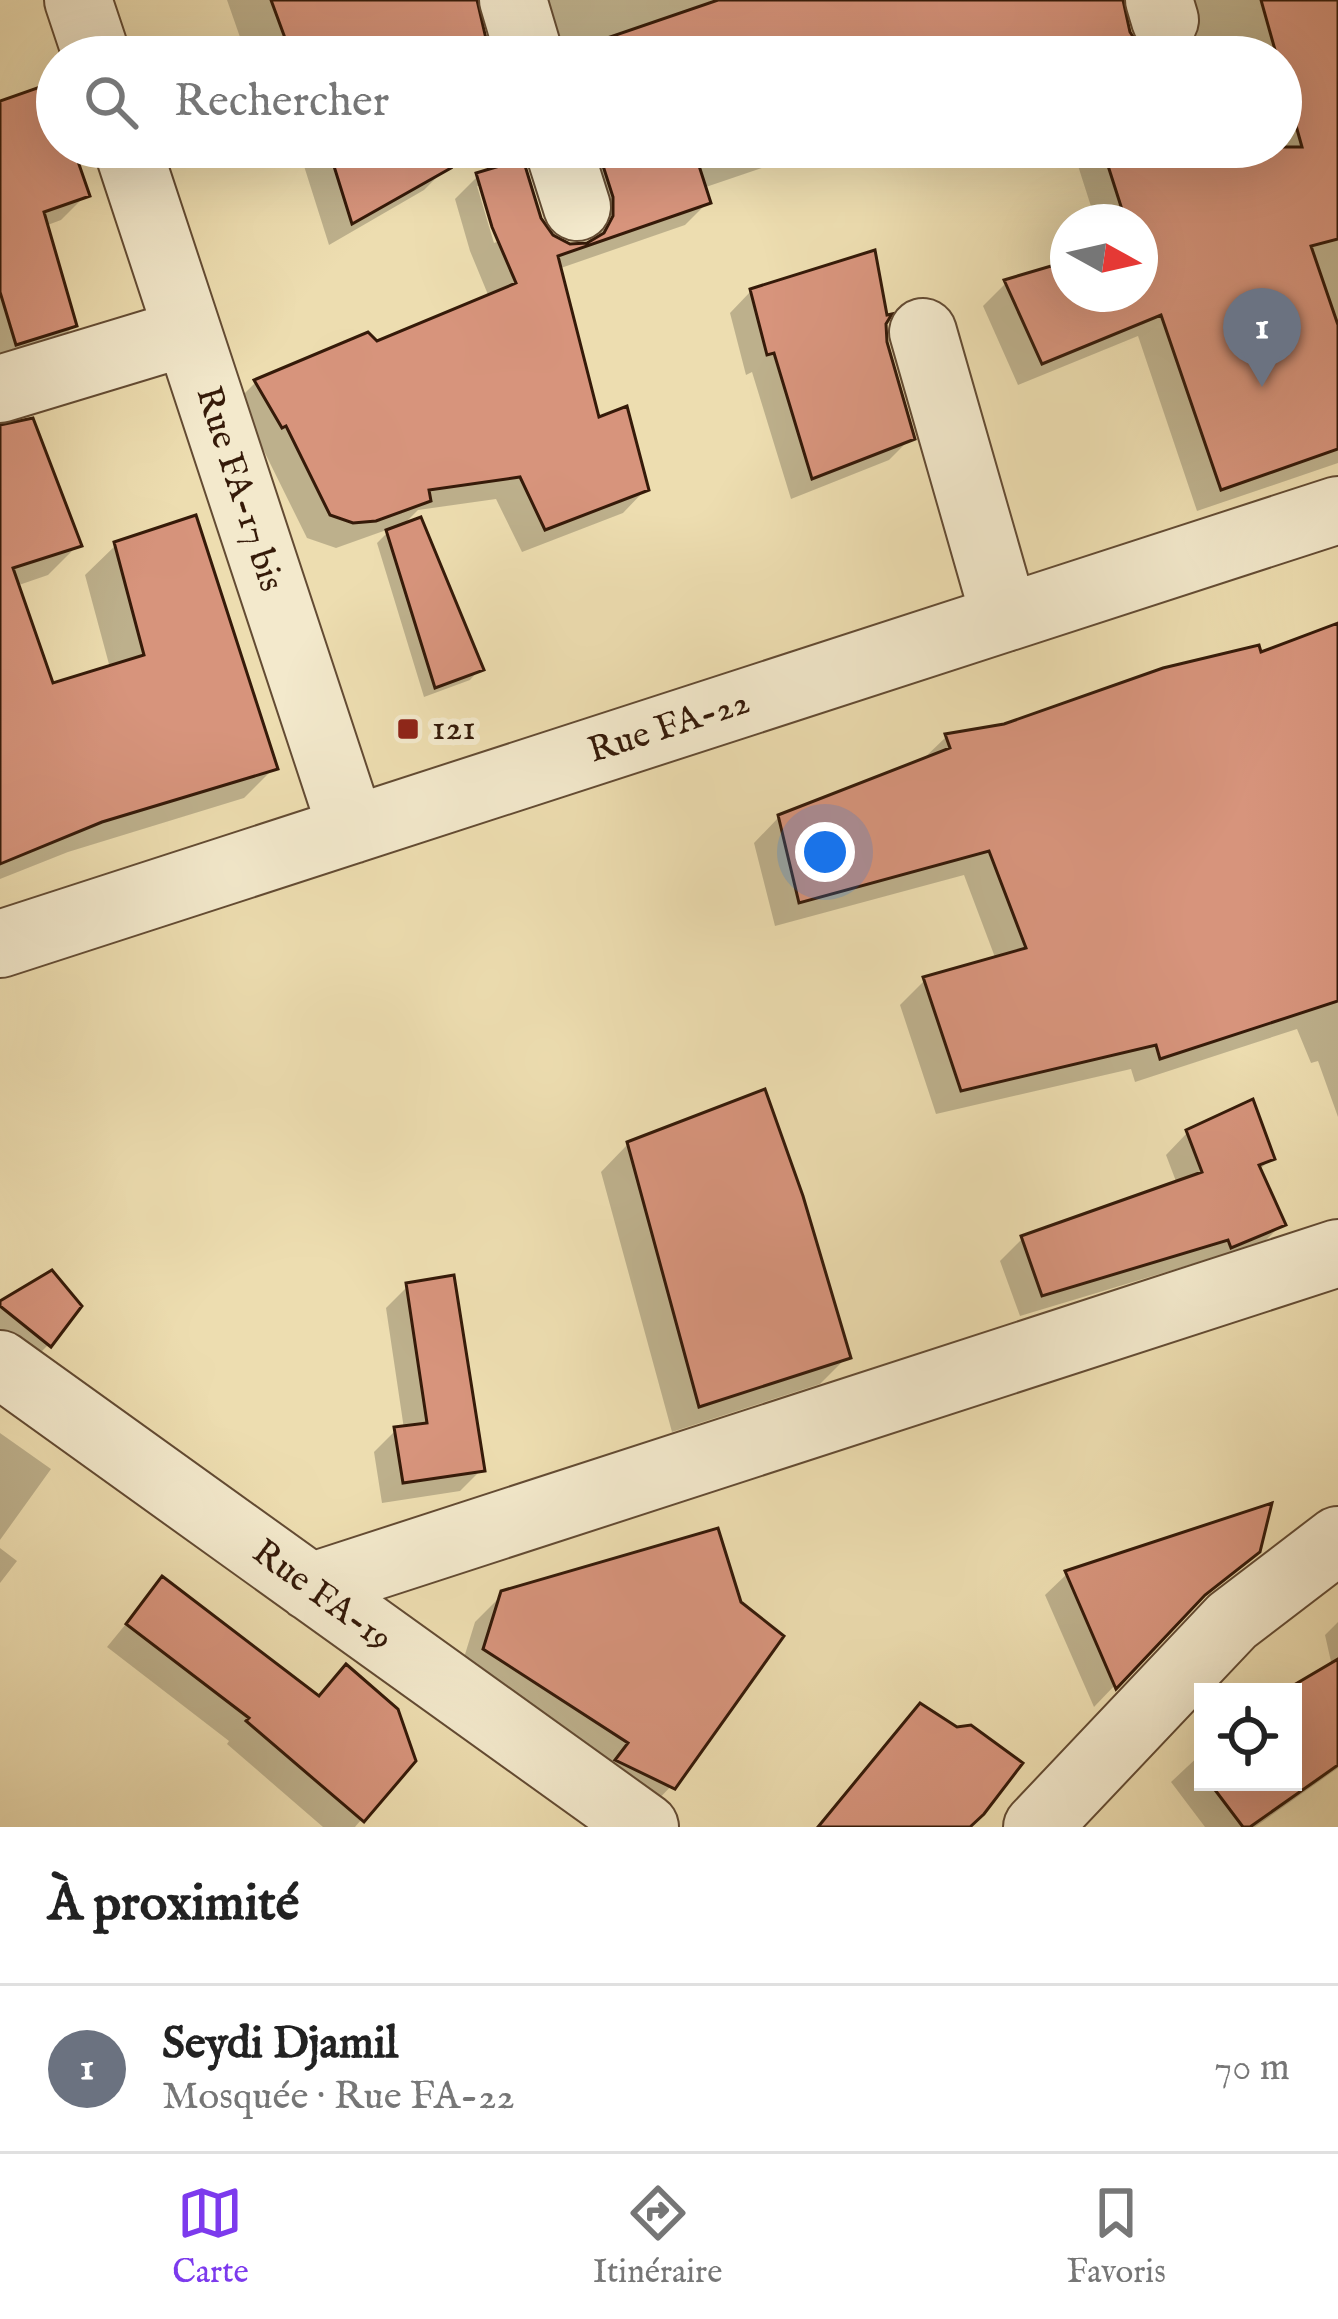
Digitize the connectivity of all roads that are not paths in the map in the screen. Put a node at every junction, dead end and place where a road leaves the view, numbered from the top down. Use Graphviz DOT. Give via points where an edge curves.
graph roads {
  1 [pos="78,0"];
  2 [pos="90,36"];
  3 [pos="134,168"];
  4 [pos="188,332"];
  5 [pos="923,332"];
  6 [pos="0,389"];
  7 [pos="1338,510"];
  8 [pos="1005,618"];
  9 [pos="352,830"];
  10 [pos="0,944"];
  11 [pos="1338,1253"];
  12 [pos="0,1364"];
  13 [pos="1338,1540"];
  14 [pos="310,1587"];
  15 [pos="645,1827"];
  16 [pos="1037,1827"];
  1 -- 2 [label="street"];
  3 -- 4 [label="street, Rue FA-17 bis"];
  4 -- 6 [label="street"];
  4 -- 9 [label="street, Rue FA-17 bis"];
  5 -- 8 [label="street"];
  7 -- 8 [label="street, Rue FA-22"];
  8 -- 9 [label="street, Rue FA-22"];
  9 -- 10 [label="street, Rue FA-22"];
  11 -- 14 [label="street"];
  12 -- 14 [label="street, Rue FA-19"];
  13 -- 16 [label="street" via="1232,1622"];
  14 -- 15 [label="street, Rue FA-19"];
}
